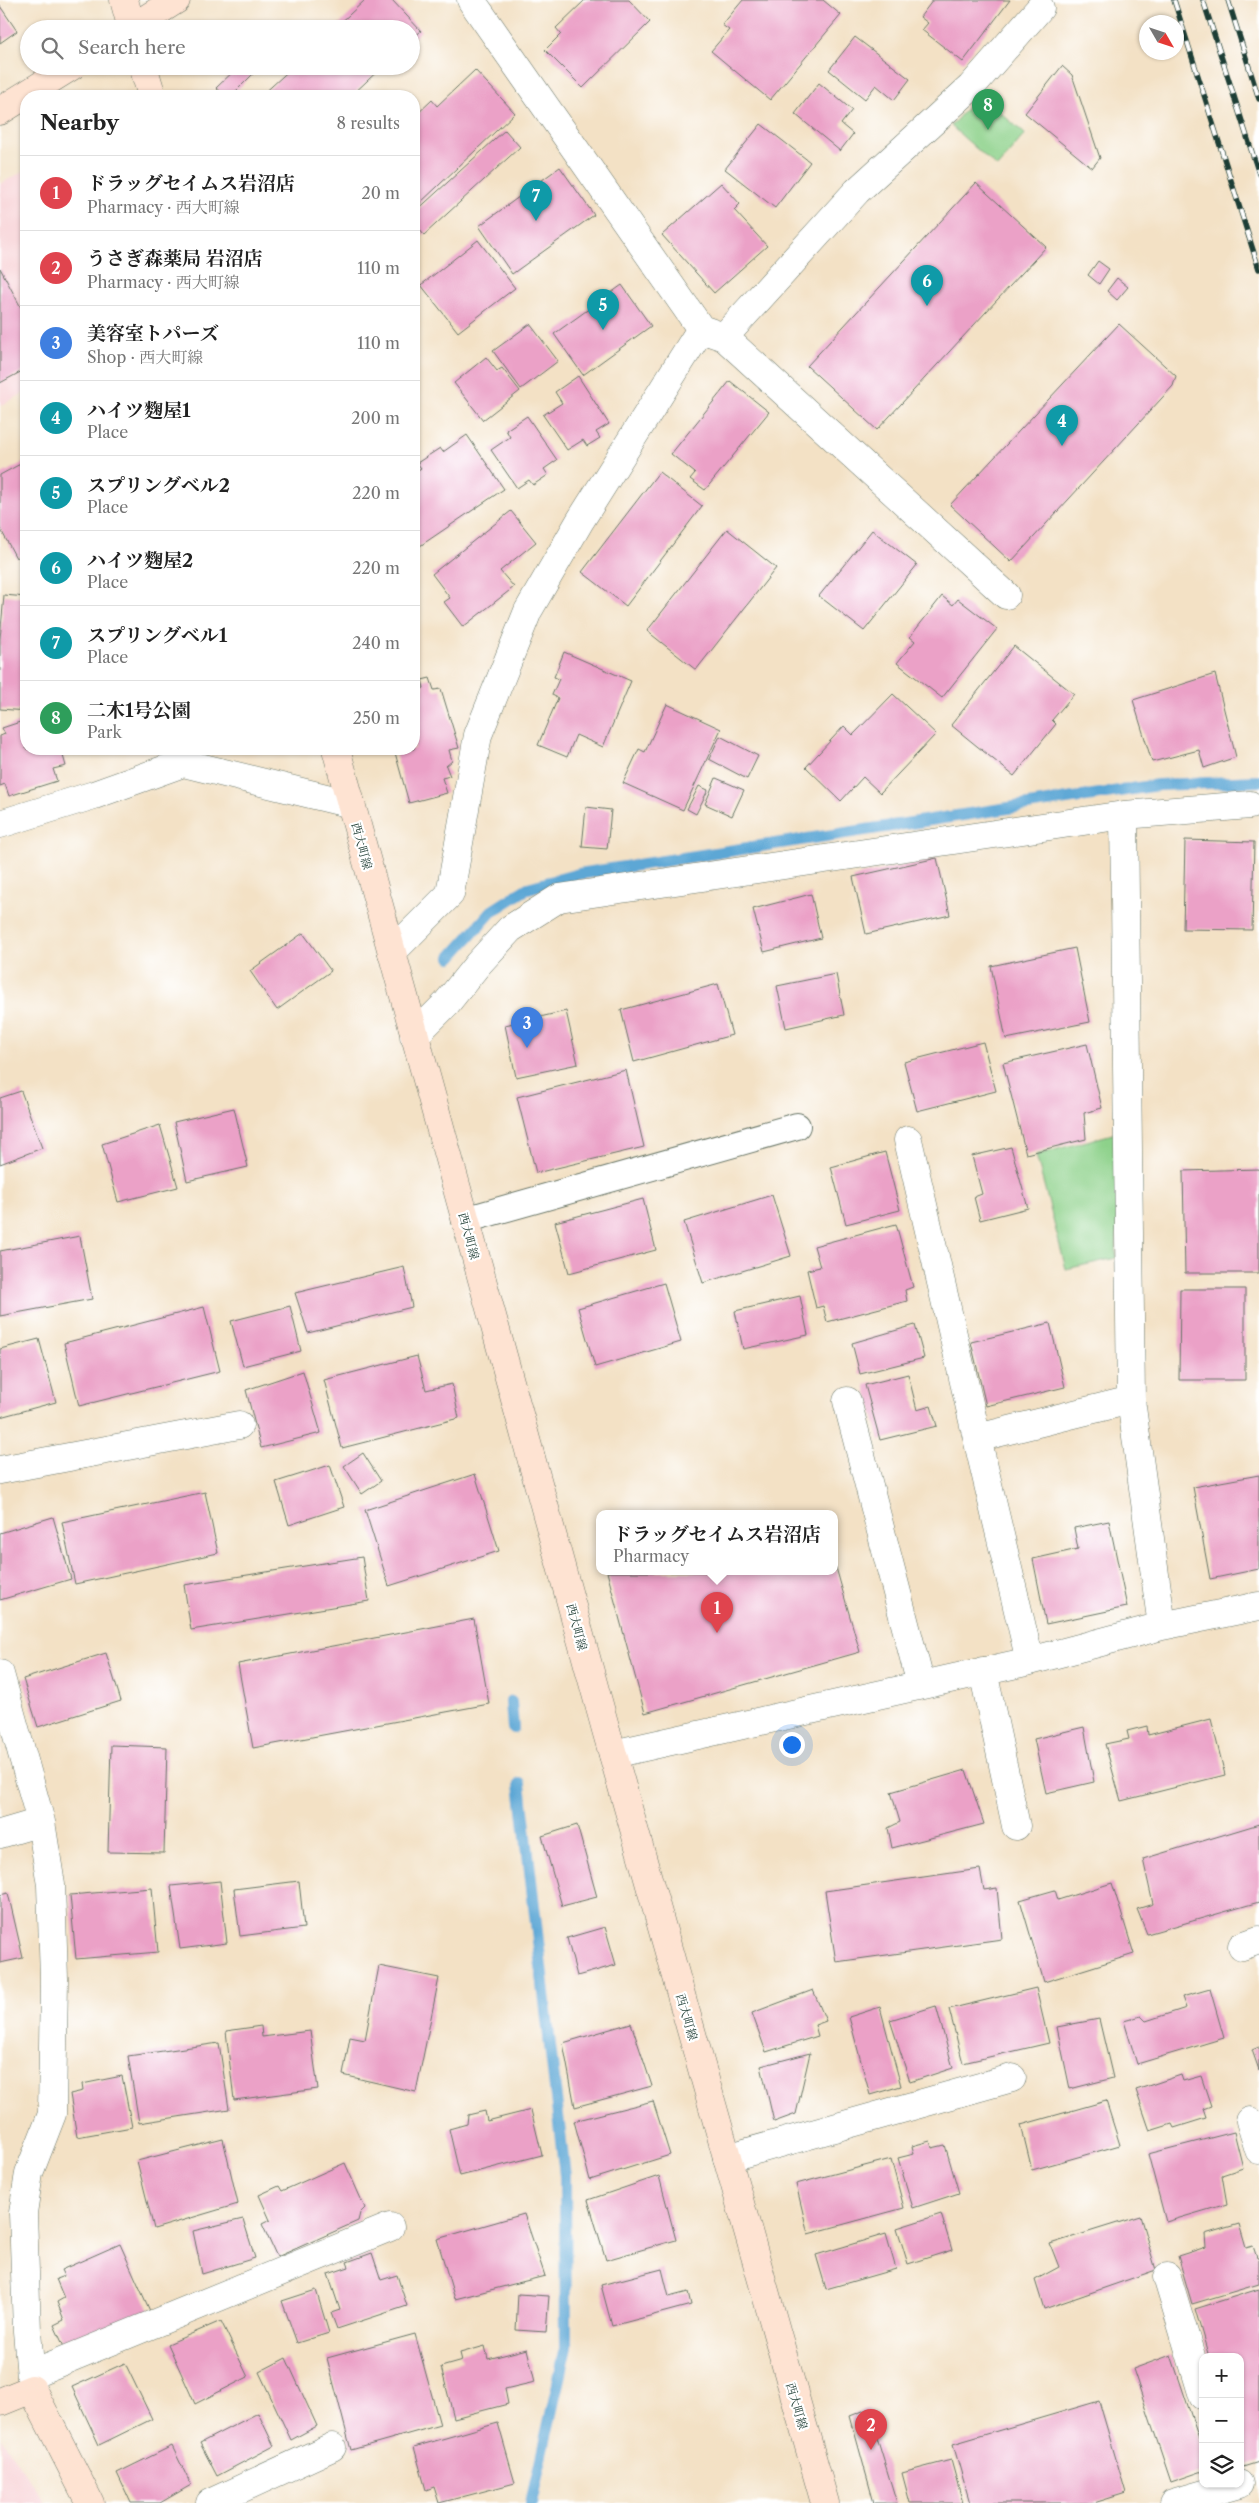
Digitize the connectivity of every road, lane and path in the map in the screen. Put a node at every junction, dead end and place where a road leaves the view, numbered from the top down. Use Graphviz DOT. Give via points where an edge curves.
graph roads {
  1 [pos="124,0"];
  2 [pos="176,0"];
  3 [pos="472,0"];
  4 [pos="1040,8"];
  5 [pos="129,20"];
  6 [pos="144,20"];
  7 [pos="58,75"];
  8 [pos="146,75"];
  9 [pos="34,90"];
  10 [pos="150,90"];
  11 [pos="20,98"];
  12 [pos="0,111"];
  13 [pos="712,333"];
  14 [pos="1006,595"];
  15 [pos="338,755"];
  16 [pos="351,804"];
  17 [pos="1250,805"];
  18 [pos="1124,815"];
  19 [pos="0,824"];
  20 [pos="392,952"];
  21 [pos="414,1036"];
  22 [pos="797,1126"];
  23 [pos="908,1140"];
  24 [pos="464,1220"];
  25 [pos="1131,1400"];
  26 [pos="847,1401"];
  27 [pos="239,1425"];
  28 [pos="977,1438"];
  29 [pos="0,1470"];
  30 [pos="1259,1606"];
  31 [pos="1162,1626"];
  32 [pos="1030,1661"];
  33 [pos="983,1671"];
  34 [pos="0,1674"];
  35 [pos="920,1685"];
  36 [pos="613,1754"];
  37 [pos="41,1822"];
  38 [pos="1016,1826"];
  39 [pos="0,1834"];
  40 [pos="1012,2078"];
  41 [pos="1250,2121"];
  42 [pos="1259,2150"];
  43 [pos="727,2158"];
  44 [pos="390,2227"];
  45 [pos="1167,2277"];
  46 [pos="31,2381"];
  47 [pos="1199,2383"];
  48 [pos="0,2402"];
  49 [pos="332,2447"];
  50 [pos="1259,2478"];
  51 [pos="1244,2482"];
  52 [pos="1225,2488"];
  53 [pos="90,2503"];
  54 [pos="210,2503"];
  55 [pos="825,2503"];
  56 [pos="1173,2503"];
  1 -- 5 [label="street"];
  2 -- 6 [label="street"];
  3 -- 13 [label="street"];
  4 -- 13 [label="street" via="971,87 857,191"];
  7 -- 9 [label="street"];
  8 -- 10 [label="street"];
  11 -- 12 [label="street"];
  13 -- 14 [label="street"];
  13 -- 20 [label="street" via="580,521 528,611 478,735 450,894"];
  15 -- 16 [label="street, 西大町線"];
  16 -- 19 [label="street" via="183,763"];
  16 -- 20 [label="street, 西大町線"];
  17 -- 18 [label="street"];
  18 -- 21 [label="street" via="559,898 510,929"];
  18 -- 25 [label="street"];
  20 -- 21 [label="street, 西大町線"];
  21 -- 24 [label="street, 西大町線"];
  22 -- 24 [label="lane"];
  23 -- 28 [label="street"];
  24 -- 36 [label="street, 西大町線"];
  25 -- 28 [label="street"];
  25 -- 31 [label="street"];
  26 -- 35 [label="street"];
  27 -- 29 [label="street"];
  28 -- 32 [label="street"];
  30 -- 31 [label="street"];
  31 -- 32 [label="street"];
  32 -- 33 [label="street"];
  33 -- 35 [label="street"];
  33 -- 38 [label="street"];
  34 -- 37 [label="street"];
  35 -- 36 [label="street"];
  36 -- 43 [label="street, 西大町線"];
  37 -- 39 [label="street"];
  37 -- 46 [label="street" via="51,1886 54,1979 52,2114 29,2173 23,2213"];
  40 -- 43 [label="street"];
  41 -- 42 [label="street"];
  43 -- 55 [label="street, 西大町線"];
  44 -- 46 [label="street"];
  45 -- 47 [label="street"];
  46 -- 48 [label="street"];
  46 -- 53 [label="street"];
  49 -- 54 [label="street"];
  50 -- 51 [label="street"];
  52 -- 56 [label="street"];
}
